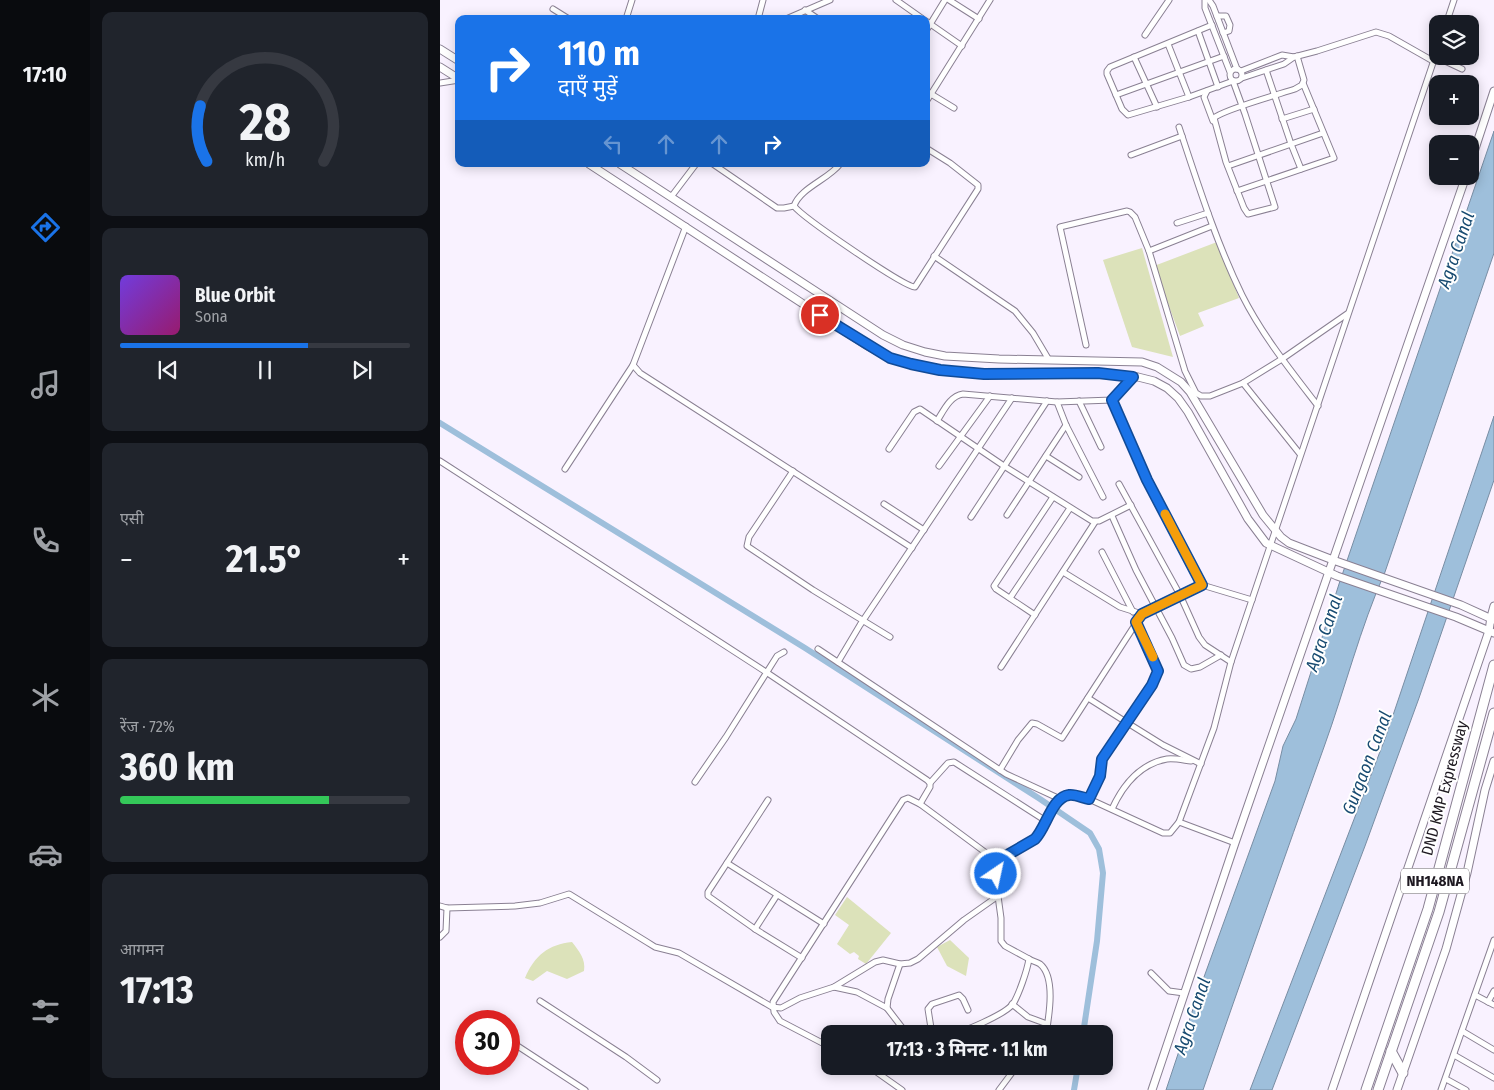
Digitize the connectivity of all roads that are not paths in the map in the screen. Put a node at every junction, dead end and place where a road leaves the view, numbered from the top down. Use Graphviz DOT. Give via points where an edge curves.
graph roads {
  1 [pos="632,0"];
  2 [pos="763,0"];
  3 [pos="830,0"];
  4 [pos="896,0"];
  5 [pos="947,0"];
  6 [pos="990,0"];
  7 [pos="1169,0"];
  8 [pos="1207,0"];
  9 [pos="1454,0"];
  10 [pos="553,9"];
  11 [pos="805,10"];
  12 [pos="563,15"];
  13 [pos="627,15"];
  14 [pos="759,15"];
  15 [pos="794,15"];
  16 [pos="812,15"];
  17 [pos="917,15"];
  18 [pos="1217,15"];
  19 [pos="1449,15"];
  20 [pos="1208,16"];
  21 [pos="979,19"];
  22 [pos="930,21"];
  23 [pos="930,24"];
  24 [pos="1212,25"];
  25 [pos="1198,32"];
  26 [pos="1224,33"];
  27 [pos="1145,35"];
  28 [pos="1168,44"];
  29 [pos="962,46"];
  30 [pos="440,49"];
  31 [pos="1224,56"];
  32 [pos="1295,56"];
  33 [pos="1134,57"];
  34 [pos="455,58"];
  35 [pos="1429,59"];
  36 [pos="1209,62"];
  37 [pos="1432,65"];
  38 [pos="1453,65"];
  39 [pos="440,67"];
  40 [pos="1239,70"];
  41 [pos="1266,70"];
  42 [pos="1462,70"];
  43 [pos="1180,72"];
  44 [pos="1230,72"];
  45 [pos="455,77"];
  46 [pos="1242,78"];
  47 [pos="455,81"];
  48 [pos="1233,81"];
  49 [pos="1304,83"];
  50 [pos="440,84"];
  51 [pos="1146,84"];
  52 [pos="1218,87"];
  53 [pos="1207,91"];
  54 [pos="1494,91"];
  55 [pos="930,92"];
  56 [pos="930,94"];
  57 [pos="1116,95"];
  58 [pos="1275,96"];
  59 [pos="1190,97"];
  60 [pos="1242,106"];
  61 [pos="1157,107"];
  62 [pos="954,108"];
  63 [pos="1314,109"];
  64 [pos="1282,119"];
  65 [pos="1214,122"];
  66 [pos="1179,127"];
  67 [pos="1323,133"];
  68 [pos="1182,136"];
  69 [pos="1479,137"];
  70 [pos="1291,144"];
  71 [pos="930,150"];
  72 [pos="1130,155"];
  73 [pos="1258,156"];
  74 [pos="1228,166"];
  75 [pos="594,167"];
  76 [pos="625,167"];
  77 [pos="694,167"];
  78 [pos="717,167"];
  79 [pos="837,167"];
  80 [pos="1301,169"];
  81 [pos="1267,181"];
  82 [pos="1463,185"];
  83 [pos="1237,191"];
  84 [pos="671,197"];
  85 [pos="794,206"];
  86 [pos="1208,213"];
  87 [pos="1177,223"];
  88 [pos="686,226"];
  89 [pos="1212,226"];
  90 [pos="1149,251"];
  91 [pos="934,256"];
  92 [pos="1348,314"];
  93 [pos="1086,345"];
  94 [pos="1282,359"];
  95 [pos="1049,360"];
  96 [pos="633,365"];
  97 [pos="1133,377"];
  98 [pos="1243,383"];
  99 [pos="990,396"];
  100 [pos="1012,398"];
  101 [pos="1112,400"];
  102 [pos="1047,401"];
  103 [pos="1057,402"];
  104 [pos="1079,402"];
  105 [pos="1318,406"];
  106 [pos="937,421"];
  107 [pos="1066,425"];
  108 [pos="960,436"];
  109 [pos="1101,447"];
  110 [pos="889,449"];
  111 [pos="979,449"];
  112 [pos="1300,454"];
  113 [pos="1046,456"];
  114 [pos="440,461"];
  115 [pos="939,466"];
  116 [pos="1004,466"];
  117 [pos="565,469"];
  118 [pos="793,471"];
  119 [pos="1079,477"];
  120 [pos="1029,482"];
  121 [pos="1119,484"];
  122 [pos="1053,497"];
  123 [pos="1103,497"];
  124 [pos="884,504"];
  125 [pos="1131,505"];
  126 [pos="1070,508"];
  127 [pos="1007,515"];
  128 [pos="1112,516"];
  129 [pos="971,517"];
  130 [pos="1095,522"];
  131 [pos="924,530"];
  132 [pos="1274,531"];
  133 [pos="1270,546"];
  134 [pos="912,548"];
  135 [pos="1102,552"];
  136 [pos="1333,560"];
  137 [pos="1063,572"];
  138 [pos="1329,573"];
  139 [pos="1202,585"];
  140 [pos="1180,596"];
  141 [pos="1010,598"];
  142 [pos="1252,600"];
  143 [pos="1494,606"];
  144 [pos="1156,608"];
  145 [pos="1134,613"];
  146 [pos="1142,614"];
  147 [pos="1035,615"];
  148 [pos="1492,618"];
  149 [pos="863,621"];
  150 [pos="1136,622"];
  151 [pos="1492,632"];
  152 [pos="890,637"];
  153 [pos="818,649"];
  154 [pos="784,652"];
  155 [pos="1221,655"];
  156 [pos="838,662"];
  157 [pos="1231,662"];
  158 [pos="1493,666"];
  159 [pos="1001,667"];
  160 [pos="766,672"];
  161 [pos="1088,698"];
  162 [pos="1494,712"];
  163 [pos="1126,722"];
  164 [pos="1196,761"];
  165 [pos="1494,761"];
  166 [pos="1201,764"];
  167 [pos="1000,770"];
  168 [pos="695,782"];
  169 [pos="930,783"];
  170 [pos="1089,799"];
  171 [pos="768,800"];
  172 [pos="1059,800"];
  173 [pos="920,804"];
  174 [pos="1112,810"];
  175 [pos="1051,812"];
  176 [pos="1046,821"];
  177 [pos="1179,822"];
  178 [pos="1235,843"];
  179 [pos="997,861"];
  180 [pos="727,863"];
  181 [pos="777,895"];
  182 [pos="998,896"];
  183 [pos="440,906"];
  184 [pos="447,908"];
  185 [pos="824,924"];
  186 [pos="756,929"];
  187 [pos="440,937"];
  188 [pos="1494,940"];
  189 [pos="802,958"];
  190 [pos="1029,960"];
  191 [pos="900,964"];
  192 [pos="1151,973"];
  193 [pos="834,987"];
  194 [pos="1494,991"];
  195 [pos="1184,993"];
  196 [pos="1475,995"];
  197 [pos="540,1002"];
  198 [pos="1488,1002"];
  199 [pos="1012,1004"];
  200 [pos="1494,1005"];
  201 [pos="772,1007"];
  202 [pos="887,1008"];
  203 [pos="968,1010"];
  204 [pos="1047,1024"];
  205 [pos="900,1025"];
  206 [pos="931,1025"];
  207 [pos="982,1025"];
  208 [pos="1462,1032"];
  209 [pos="821,1043"];
  210 [pos="520,1048"];
  211 [pos="1494,1050"];
  212 [pos="1391,1051"];
  213 [pos="1454,1056"];
  214 [pos="1403,1073"];
  215 [pos="885,1075"];
  216 [pos="1011,1075"];
  217 [pos="1494,1078"];
  218 [pos="1446,1079"];
  219 [pos="657,1080"];
  220 [pos="585,1090"];
  221 [pos="902,1090"];
  222 [pos="999,1090"];
  223 [pos="1152,1090"];
  224 [pos="1332,1090"];
  225 [pos="1366,1090"];
  226 [pos="1378,1090"];
  227 [pos="1397,1090"];
  228 [pos="1441,1090"];
  229 [pos="1466,1090"];
  1 -- 13 [label="street"];
  2 -- 14 [label="street"];
  3 -- 11 [label="street"];
  4 -- 17 [label="street"];
  5 -- 21 [label="street"];
  5 -- 22 [label="street"];
  6 -- 21 [label="street"];
  7 -- 27 [label="street"];
  8 -- 18 [label="street"];
  8 -- 20 [label="street"];
  9 -- 19 [label="street"];
  10 -- 12 [label="street"];
  11 -- 15 [label="street"];
  11 -- 16 [label="street"];
  18 -- 20 [label="street"];
  18 -- 26 [label="street"];
  18 -- 26 [label="street" via="1226,16 1230,25"];
  20 -- 24 [label="street"];
  21 -- 29 [label="street"];
  23 -- 29 [label="street"];
  24 -- 25 [label="street"];
  24 -- 31 [label="street"];
  25 -- 28 [label="street"];
  25 -- 36 [label="street"];
  26 -- 40 [label="street"];
  28 -- 33 [label="street"];
  28 -- 43 [label="street"];
  29 -- 55 [label="street"];
  30 -- 34 [label="street"];
  31 -- 36 [label="street"];
  31 -- 44 [label="street"];
  32 -- 35 [label="street" via="1376,32 1390,36"];
  32 -- 40 [label="street" via="1282,55"];
  32 -- 41 [label="street"];
  32 -- 49 [label="street"];
  33 -- 51 [label="street"];
  33 -- 57 [label="street" via="1107,71"];
  36 -- 43 [label="street"];
  36 -- 52 [label="street"];
  37 -- 92 [label="street"];
  38 -- 42 [label="street"];
  39 -- 45 [label="street"];
  40 -- 44 [label="street"];
  40 -- 46 [label="street"];
  41 -- 46 [label="street"];
  41 -- 58 [label="street"];
  43 -- 51 [label="street"];
  43 -- 59 [label="street"];
  44 -- 48 [label="street"];
  46 -- 48 [label="street"];
  47 -- 50 [label="street"];
  48 -- 52 [label="street"];
  48 -- 60 [label="street"];
  49 -- 58 [label="street"];
  49 -- 63 [label="street"];
  51 -- 57 [label="street"];
  51 -- 61 [label="street"];
  52 -- 53 [label="street"];
  53 -- 59 [label="street"];
  53 -- 65 [label="street" via="1204,97"];
  54 -- 69 [label="street"];
  56 -- 62 [label="street"];
  57 -- 61 [label="street" via="1128,115"];
  58 -- 60 [label="street"];
  58 -- 64 [label="street"];
  59 -- 61 [label="street"];
  60 -- 65 [label="street" via="1218,114"];
  60 -- 73 [label="street"];
  63 -- 64 [label="street"];
  63 -- 67 [label="street"];
  64 -- 70 [label="street"];
  65 -- 74 [label="street"];
  66 -- 68 [label="street"];
  67 -- 70 [label="street"];
  67 -- 80 [label="street" via="1334,158"];
  68 -- 72 [label="street"];
  68 -- 86 [label="street"];
  70 -- 73 [label="street"];
  70 -- 80 [label="street"];
  71 -- 91 [label="street" via="978,185"];
  73 -- 74 [label="street"];
  73 -- 81 [label="street"];
  74 -- 83 [label="street"];
  75 -- 88 [label="street"];
  76 -- 84 [label="street"];
  77 -- 84 [label="street"];
  78 -- 85 [label="street" via="777,208"];
  79 -- 85 [label="street" via="800,196"];
  80 -- 81 [label="street"];
  81 -- 83 [label="street"];
  81 -- 83 [label="street" via="1275,207 1248,214"];
  82 -- 136 [label="street"];
  84 -- 95 [label="street" via="883,336 903,345 945,356"];
  85 -- 91 [label="street" via="908,286 918,284"];
  86 -- 87 [label="street"];
  86 -- 89 [label="street"];
  88 -- 96 [label="street"];
  88 -- 97 [label="street" via="890,358 940,370 984,374 1098,373"];
  89 -- 90 [label="street"];
  89 -- 94 [label="street" via="1243,297"];
  90 -- 93 [label="street" via="1130,212 1060,228"];
  90 -- 98 [label="street" via="1185,371 1196,393 1206,397"];
  91 -- 95 [label="street" via="1015,311"];
  92 -- 94 [label="street"];
  92 -- 105 [label="street"];
  94 -- 98 [label="street"];
  94 -- 105 [label="street"];
  95 -- 132 [label="street" via="1142,362 1181,382 1197,401"];
  96 -- 117 [label="street"];
  96 -- 118 [label="street" via="640,373"];
  97 -- 101 [label="street"];
  97 -- 133 [label="street" via="1154,381 1178,398 1248,519"];
  98 -- 112 [label="street"];
  99 -- 100 [label="street"];
  99 -- 106 [label="street" via="956,395"];
  99 -- 108 [label="street"];
  100 -- 102 [label="street"];
  100 -- 111 [label="street"];
  101 -- 104 [label="street"];
  101 -- 139 [label="street" via="1147,480"];
  102 -- 103 [label="street"];
  102 -- 116 [label="street"];
  103 -- 104 [label="street"];
  103 -- 107 [label="street"];
  104 -- 109 [label="street"];
  105 -- 112 [label="street"];
  106 -- 108 [label="street"];
  106 -- 110 [label="street" via="918,409"];
  107 -- 113 [label="street"];
  107 -- 123 [label="street"];
  108 -- 111 [label="street"];
  108 -- 115 [label="street"];
  111 -- 116 [label="street"];
  111 -- 131 [label="street"];
  112 -- 132 [label="street"];
  113 -- 119 [label="street"];
  113 -- 120 [label="street"];
  114 -- 160 [label="street"];
  116 -- 120 [label="street"];
  116 -- 129 [label="street"];
  118 -- 134 [label="street"];
  118 -- 149 [label="street" via="746,546"];
  120 -- 122 [label="street"];
  120 -- 127 [label="street"];
  121 -- 125 [label="street"];
  122 -- 126 [label="street"];
  122 -- 141 [label="street" via="995,582 996,589"];
  124 -- 131 [label="street"];
  125 -- 128 [label="street"];
  125 -- 140 [label="street"];
  126 -- 130 [label="street"];
  126 -- 141 [label="street"];
  128 -- 130 [label="street"];
  128 -- 144 [label="street"];
  130 -- 137 [label="street"];
  131 -- 134 [label="street"];
  132 -- 133 [label="street"];
  132 -- 136 [label="street" via="1289,543"];
  133 -- 138 [label="street"];
  133 -- 142 [label="street"];
  134 -- 149 [label="street"];
  135 -- 145 [label="street"];
  136 -- 138 [label="street"];
  136 -- 148 [label="street"];
  137 -- 145 [label="street"];
  137 -- 147 [label="street"];
  138 -- 151 [label="street"];
  138 -- 178 [label="street"];
  139 -- 140 [label="street"];
  139 -- 142 [label="street"];
  140 -- 144 [label="street"];
  140 -- 155 [label="street" via="1199,638"];
  141 -- 147 [label="street"];
  142 -- 157 [label="street"];
  143 -- 148 [label="street"];
  144 -- 146 [label="street"];
  144 -- 155 [label="street" via="1187,668 1200,667"];
  145 -- 146 [label="street"];
  146 -- 150 [label="street"];
  147 -- 159 [label="street"];
  148 -- 151 [label="street"];
  149 -- 152 [label="street"];
  149 -- 156 [label="street"];
  150 -- 161 [label="street"];
  150 -- 163 [label="street" via="1158,671"];
  151 -- 224 [label="street"];
  153 -- 156 [label="street"];
  154 -- 160 [label="street" via="777,656"];
  155 -- 157 [label="street"];
  156 -- 167 [label="street"];
  157 -- 166 [label="street"];
  158 -- 225 [label="highway, DND KMP Expressway / NH148NA" via="1428,909"];
  160 -- 168 [label="street"];
  160 -- 169 [label="street"];
  161 -- 163 [label="street"];
  161 -- 167 [label="street" via="1062,738 1032,723"];
  162 -- 212 [label="highway, DND KMP Expressway / NH148NA" via="1439,912"];
  163 -- 164 [label="street"];
  163 -- 170 [label="street" via="1102,759 1100,776"];
  164 -- 166 [label="street"];
  164 -- 174 [label="street" via="1168,759 1148,766 1129,780"];
  165 -- 214 [label="street" via="1468,873 1446,949"];
  166 -- 177 [label="street"];
  167 -- 172 [label="street"];
  169 -- 173 [label="street"];
  169 -- 176 [label="street" via="948,763 954,762"];
  170 -- 172 [label="street" via="1072,795"];
  170 -- 174 [label="street"];
  171 -- 180 [label="street"];
  172 -- 175 [label="street"];
  173 -- 179 [label="street"];
  173 -- 185 [label="street" via="908,798 903,800"];
  174 -- 177 [label="street" via="1163,833 1170,833"];
  175 -- 176 [label="street"];
  176 -- 179 [label="street" via="1035,839"];
  177 -- 178 [label="street"];
  178 -- 195 [label="street"];
  179 -- 182 [label="street"];
  180 -- 181 [label="street"];
  180 -- 186 [label="street" via="708,896"];
  181 -- 185 [label="street"];
  181 -- 186 [label="street"];
  182 -- 190 [label="street" via="1002,944"];
  182 -- 191 [label="street" via="918,959"];
  183 -- 184 [label="street"];
  184 -- 187 [label="street" via="446,931"];
  184 -- 201 [label="street" via="515,906 569,894 647,942 679,953"];
  185 -- 189 [label="street"];
  186 -- 189 [label="street"];
  188 -- 196 [label="street"];
  189 -- 201 [label="street" via="776,995"];
  190 -- 199 [label="street"];
  190 -- 204 [label="street" via="1041,965 1049,979"];
  191 -- 193 [label="street" via="883,960 875,962"];
  191 -- 202 [label="street"];
  192 -- 195 [label="street" via="1171,992"];
  193 -- 201 [label="street" via="781,1008"];
  193 -- 202 [label="street" via="863,995"];
  194 -- 198 [label="street"];
  195 -- 223 [label="street"];
  196 -- 198 [label="street"];
  196 -- 208 [label="street"];
  197 -- 219 [label="street"];
  198 -- 200 [label="street"];
  199 -- 204 [label="street" via="1028,1017"];
  199 -- 207 [label="street"];
  201 -- 209 [label="street" via="780,1021"];
  202 -- 205 [label="street"];
  203 -- 206 [label="street" via="959,995 932,1004 928,1009"];
  208 -- 211 [label="street"];
  208 -- 213 [label="street"];
  210 -- 220 [label="street"];
  212 -- 214 [label="highway"];
  212 -- 226 [label="highway, DND KMP Expressway / NH148NA"];
  213 -- 217 [label="street"];
  213 -- 218 [label="street"];
  214 -- 227 [label="street"];
  215 -- 221 [label="street"];
  216 -- 222 [label="street"];
  218 -- 228 [label="street"];
  218 -- 229 [label="street"];
}
